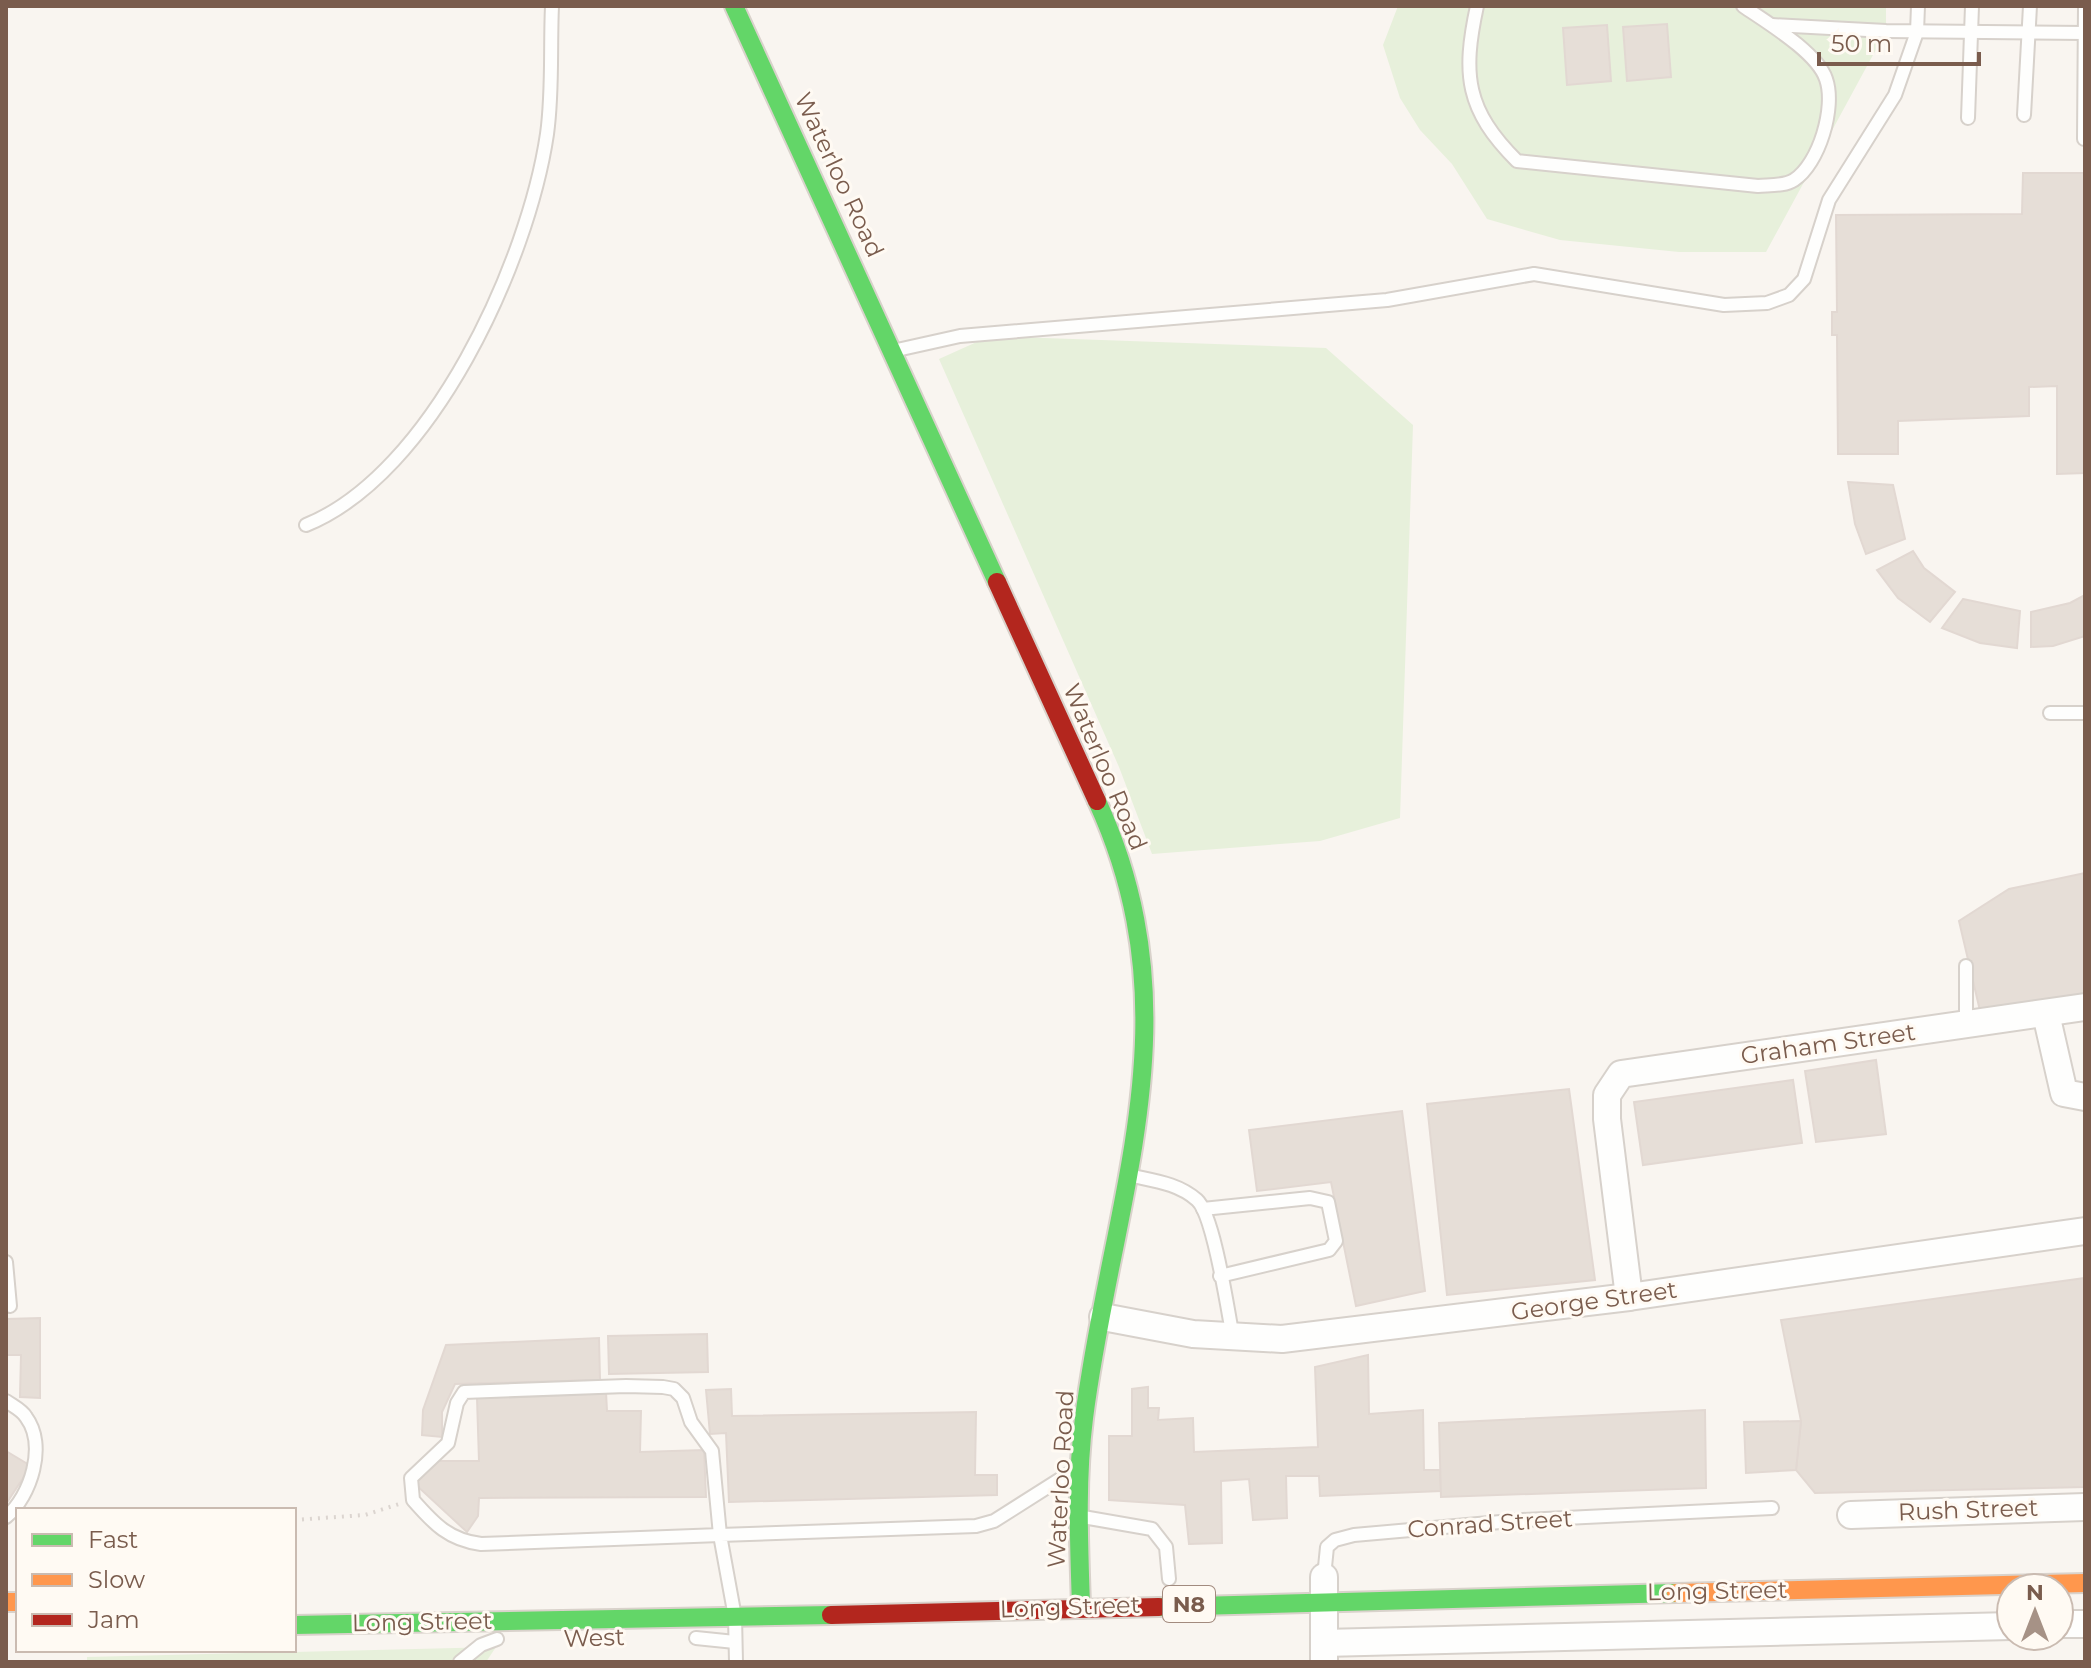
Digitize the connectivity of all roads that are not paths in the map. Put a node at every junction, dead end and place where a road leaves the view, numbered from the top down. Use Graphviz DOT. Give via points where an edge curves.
graph roads {
  1 [pos="552,6"];
  2 [pos="734,6"];
  3 [pos="1477,6"];
  4 [pos="1743,6"];
  5 [pos="1918,6"];
  6 [pos="1972,6"];
  7 [pos="2030,6"];
  8 [pos="2085,6"];
  9 [pos="1772,25"];
  10 [pos="1917,32"];
  11 [pos="1971,32"];
  12 [pos="2029,33"];
  13 [pos="2085,33"];
  14 [pos="2024,115"];
  15 [pos="1968,118"];
  16 [pos="2084,139"];
  17 [pos="893,350"];
  18 [pos="306,525"];
  19 [pos="2050,713"];
  20 [pos="2085,713"];
  21 [pos="1966,966"];
  22 [pos="2085,1007"];
  23 [pos="2046,1014"];
  24 [pos="1966,1025"];
  25 [pos="2085,1097"];
  26 [pos="1130,1175"];
  27 [pos="1203,1209"];
  28 [pos="2085,1231"];
  29 [pos="6,1262"];
  30 [pos="1220,1276"];
  31 [pos="1629,1297"];
  32 [pos="10,1306"];
  33 [pos="1103,1317"];
  34 [pos="1233,1339"];
  35 [pos="6,1401"];
  36 [pos="1081,1466"];
  37 [pos="2085,1507"];
  38 [pos="1772,1508"];
  39 [pos="1851,1515"];
  40 [pos="1080,1516"];
  41 [pos="6,1517"];
  42 [pos="720,1535"];
  43 [pos="1169,1579"];
  44 [pos="1324,1583"];
  45 [pos="2085,1583"];
  46 [pos="757,1589"];
  47 [pos="721,1590"];
  48 [pos="1081,1606"];
  49 [pos="735,1617"];
  50 [pos="296,1625"];
  51 [pos="1995,1627"];
  52 [pos="674,1637"];
  53 [pos="514,1639"];
  54 [pos="735,1642"];
  55 [pos="1324,1652"];
  56 [pos="460,1662"];
  57 [pos="736,1662"];
  1 -- 18 [label="lane" via="552,79 541,162 511,262 466,361 433,412 355,499"];
  2 -- 17 [label="main road, Waterloo Road"];
  3 -- 9 [label="lane" via="1471,51 1474,101 1483,123 1517,161 1758,186 1791,183 1802,174 1827,122 1826,79 1812,59"];
  4 -- 9 [label="lane"];
  5 -- 10 [label="lane"];
  6 -- 11 [label="lane"];
  7 -- 12 [label="lane"];
  8 -- 13 [label="lane"];
  9 -- 10 [label="lane"];
  10 -- 11 [label="lane"];
  10 -- 17 [label="lane" via="1895,95 1829,200 1804,279 1789,295 1767,303 1724,305 1534,274 1387,300 960,336"];
  11 -- 12 [label="lane"];
  11 -- 15 [label="lane"];
  12 -- 13 [label="lane"];
  12 -- 14 [label="lane"];
  13 -- 16 [label="lane"];
  17 -- 26 [label="main road, Waterloo Road" via="1111,831 1122,868 1146,989 1143,1076"];
  19 -- 20 [label="lane"];
  21 -- 24 [label="lane"];
  22 -- 23 [label="street, Graham Street"];
  23 -- 24 [label="street, Graham Street"];
  23 -- 25 [label="street" via="2064,1093"];
  24 -- 31 [label="street, Graham Street" via="1621,1074 1607,1095 1607,1119"];
  26 -- 27 [label="lane" via="1169,1184"];
  26 -- 33 [label="main road, Waterloo Road"];
  27 -- 30 [label="lane"];
  27 -- 30 [label="lane" via="1310,1198 1328,1202 1332,1209 1336,1241 1329,1250"];
  28 -- 31 [label="street, George Street"];
  29 -- 32 [label="lane"];
  30 -- 34 [label="lane"];
  31 -- 34 [label="street, George Street" via="1408,1326"];
  33 -- 34 [label="street, George Street"];
  33 -- 36 [label="main road, Waterloo Road" via="1083,1420"];
  35 -- 41 [label="lane" via="25,1415 35,1449 28,1483"];
  36 -- 40 [label="main road, Waterloo Road"];
  36 -- 42 [label="lane" via="994,1521 976,1526"];
  37 -- 39 [label="street, Rush Street"];
  38 -- 44 [label="lane, Conrad Street" via="1523,1520 1354,1535 1327,1547"];
  40 -- 43 [label="lane" via="1152,1529 1166,1547"];
  40 -- 48 [label="main road, Waterloo Road"];
  42 -- 42 [label="lane" via="461,1541 413,1500 411,1478 448,1443 464,1392 663,1387 680,1393 691,1422 712,1451"];
  42 -- 47 [label="lane"];
  44 -- 45 [label="main road, Long Street / N8"];
  44 -- 48 [label="main road, Long Street / N8"];
  44 -- 55 [label="street, Conrad Street"];
  46 -- 47 [label="main road"];
  47 -- 49 [label="lane"];
  48 -- 49 [label="main road, Long Street / N8"];
  49 -- 50 [label="main road, Long Street / N8"];
  49 -- 54 [label="lane"];
  51 -- 55 [label="street, Long Street"];
  52 -- 54 [label="lane"];
  53 -- 56 [label="lane" via="488,1642"];
  54 -- 57 [label="lane"];
}
